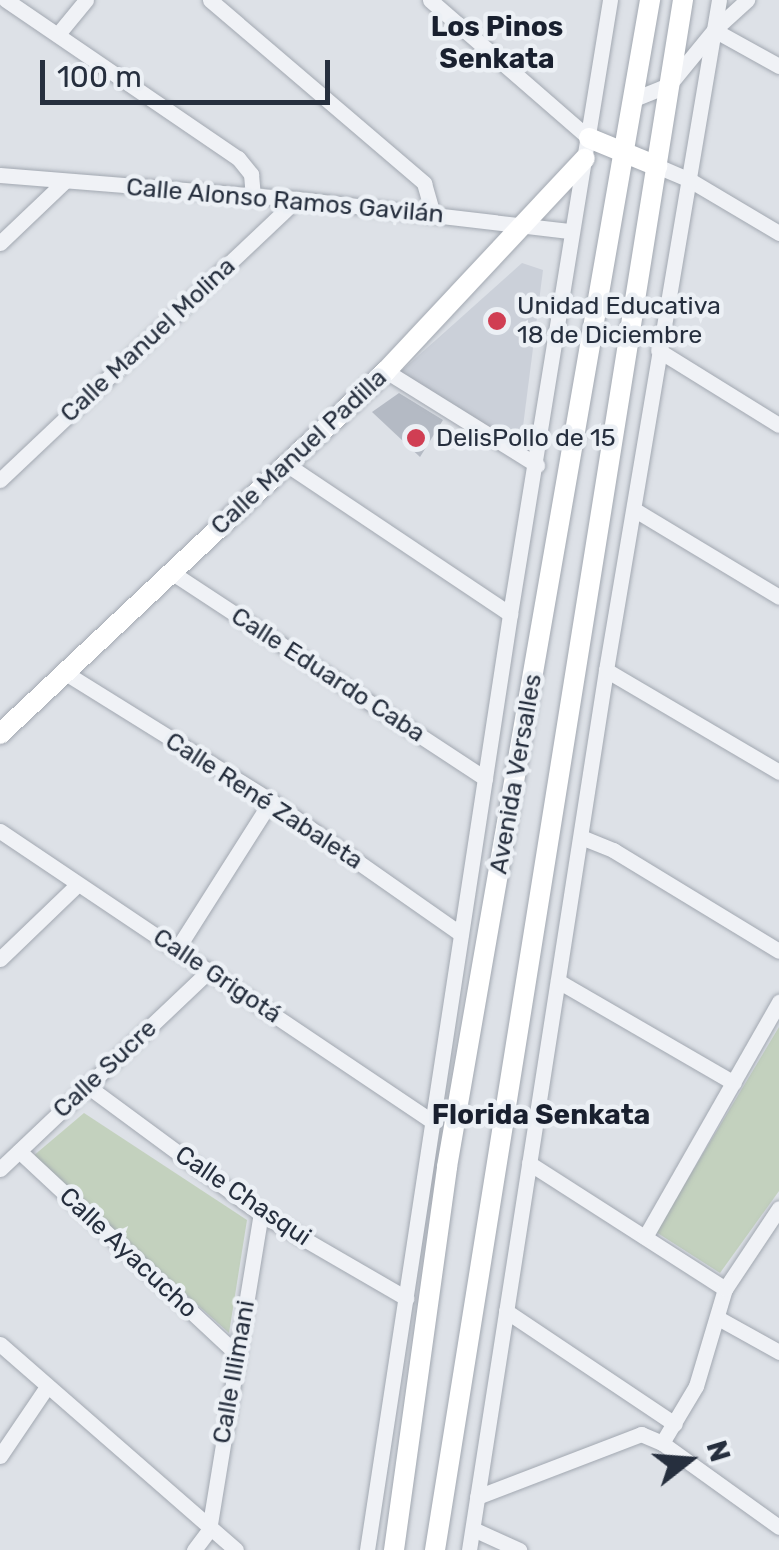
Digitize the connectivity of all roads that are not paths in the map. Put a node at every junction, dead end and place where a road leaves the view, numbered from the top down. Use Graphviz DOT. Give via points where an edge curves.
graph roads {
  1 [pos="6,0"];
  2 [pos="86,0"];
  3 [pos="210,0"];
  4 [pos="430,0"];
  5 [pos="610,0"];
  6 [pos="650,0"];
  7 [pos="683,0"];
  8 [pos="719,0"];
  9 [pos="747,0"];
  10 [pos="714,30"];
  11 [pos="58,34"];
  12 [pos="779,66"];
  13 [pos="670,85"];
  14 [pos="634,99"];
  15 [pos="587,148"];
  16 [pos="624,153"];
  17 [pos="657,166"];
  18 [pos="0,174"];
  19 [pos="688,179"];
  20 [pos="65,181"];
  21 [pos="253,197"];
  22 [pos="297,200"];
  23 [pos="434,214"];
  24 [pos="524,224"];
  25 [pos="570,231"];
  26 [pos="779,233"];
  27 [pos="0,243"];
  28 [pos="658,350"];
  29 [pos="386,371"];
  30 [pos="779,425"];
  31 [pos="286,464"];
  32 [pos="537,465"];
  33 [pos="0,480"];
  34 [pos="635,510"];
  35 [pos="171,572"];
  36 [pos="779,597"];
  37 [pos="510,614"];
  38 [pos="606,670"];
  39 [pos="64,672"];
  40 [pos="0,734"];
  41 [pos="779,772"];
  42 [pos="485,778"];
  43 [pos="271,801"];
  44 [pos="0,831"];
  45 [pos="581,837"];
  46 [pos="76,884"];
  47 [pos="461,934"];
  48 [pos="176,949"];
  49 [pos="779,952"];
  50 [pos="0,959"];
  51 [pos="210,970"];
  52 [pos="558,981"];
  53 [pos="779,1002"];
  54 [pos="734,1083"];
  55 [pos="86,1085"];
  56 [pos="432,1122"];
  57 [pos="19,1152"];
  58 [pos="529,1162"];
  59 [pos="0,1169"];
  60 [pos="779,1208"];
  61 [pos="261,1214"];
  62 [pos="644,1237"];
  63 [pos="725,1289"];
  64 [pos="406,1298"];
  65 [pos="506,1311"];
  66 [pos="718,1318"];
  67 [pos="0,1344"];
  68 [pos="779,1352"];
  69 [pos="237,1354"];
  70 [pos="46,1388"];
  71 [pos="674,1424"];
  72 [pos="662,1443"];
  73 [pos="0,1456"];
  74 [pos="477,1497"];
  75 [pos="779,1527"];
  76 [pos="473,1529"];
  77 [pos="210,1530"];
  78 [pos="194,1550"];
  79 [pos="236,1550"];
  80 [pos="367,1550"];
  81 [pos="394,1550"];
  82 [pos="434,1550"];
  83 [pos="469,1550"];
  84 [pos="519,1550"];
  1 -- 11 [label="street"];
  2 -- 11 [label="street"];
  3 -- 23 [label="street" via="424,183"];
  4 -- 15 [label="street"];
  5 -- 15 [label="street, Avenida Versalles"];
  6 -- 14 [label="street, Avenida Versalles"];
  7 -- 13 [label="street, Avenida Versalles"];
  8 -- 10 [label="street"];
  9 -- 10 [label="street"];
  10 -- 12 [label="street"];
  10 -- 13 [label="street"];
  10 -- 19 [label="street"];
  11 -- 21 [label="street" via="238,158 251,174"];
  13 -- 14 [label="street"];
  13 -- 17 [label="street, Avenida Versalles"];
  14 -- 16 [label="street, Avenida Versalles"];
  15 -- 16 [label="street"];
  15 -- 24 [label="street, Calle Manuel Padilla"];
  15 -- 25 [label="street, Avenida Versalles"];
  16 -- 17 [label="street"];
  16 -- 81 [label="street, Avenida Versalles" via="447,1167"];
  17 -- 19 [label="street"];
  17 -- 82 [label="street, Avenida Versalles"];
  18 -- 20 [label="street, Calle Alonso Ramos Gavilán"];
  19 -- 26 [label="street"];
  19 -- 28 [label="street"];
  20 -- 21 [label="street, Calle Alonso Ramos Gavilán"];
  20 -- 27 [label="street"];
  21 -- 22 [label="street, Calle Alonso Ramos Gavilán"];
  22 -- 23 [label="street, Calle Alonso Ramos Gavilán"];
  22 -- 33 [label="street, Calle Manuel Molina"];
  23 -- 24 [label="street, Calle Alonso Ramos Gavilán"];
  24 -- 25 [label="street, Calle Alonso Ramos Gavilán"];
  24 -- 29 [label="street, Calle Manuel Padilla"];
  25 -- 32 [label="street, Avenida Versalles"];
  28 -- 30 [label="street"];
  28 -- 34 [label="street"];
  29 -- 31 [label="street, Calle Manuel Padilla"];
  29 -- 32 [label="street"];
  31 -- 35 [label="street, Calle Manuel Padilla"];
  31 -- 37 [label="street"];
  32 -- 37 [label="street, Avenida Versalles"];
  34 -- 36 [label="street"];
  34 -- 38 [label="street"];
  35 -- 39 [label="street, Calle Manuel Padilla"];
  35 -- 42 [label="street, Calle Eduardo Caba"];
  37 -- 42 [label="street, Avenida Versalles"];
  38 -- 41 [label="street"];
  38 -- 45 [label="street"];
  39 -- 40 [label="street, Calle Manuel Padilla"];
  39 -- 43 [label="street, Calle René Zabaleta"];
  42 -- 47 [label="street, Avenida Versalles"];
  43 -- 47 [label="street, Calle René Zabaleta"];
  43 -- 48 [label="street"];
  44 -- 46 [label="street, Calle Grigotá"];
  45 -- 49 [label="street"];
  45 -- 52 [label="street"];
  46 -- 48 [label="street, Calle Grigotá"];
  46 -- 50 [label="street"];
  47 -- 56 [label="street, Avenida Versalles"];
  48 -- 51 [label="street, Calle Grigotá"];
  51 -- 55 [label="street, Calle Sucre"];
  51 -- 56 [label="street, Calle Grigotá"];
  52 -- 54 [label="street"];
  52 -- 58 [label="street"];
  53 -- 54 [label="street"];
  54 -- 62 [label="street"];
  55 -- 57 [label="street, Calle Sucre"];
  55 -- 61 [label="street, Calle Chasqui"];
  56 -- 64 [label="street, Avenida Versalles"];
  57 -- 59 [label="street, Calle Sucre"];
  57 -- 69 [label="street, Calle Ayacucho"];
  58 -- 62 [label="street"];
  58 -- 65 [label="street"];
  60 -- 63 [label="street"];
  61 -- 64 [label="street, Calle Chasqui"];
  61 -- 69 [label="street, Calle Illimani"];
  62 -- 63 [label="street"];
  63 -- 66 [label="street"];
  64 -- 80 [label="street, Avenida Versalles"];
  65 -- 71 [label="street"];
  65 -- 74 [label="street"];
  66 -- 68 [label="street"];
  66 -- 71 [label="street" via="696,1386"];
  67 -- 70 [label="street"];
  69 -- 77 [label="street, Calle Illimani"];
  70 -- 73 [label="street"];
  70 -- 77 [label="street"];
  71 -- 72 [label="street"];
  72 -- 74 [label="street" via="641,1434"];
  72 -- 75 [label="street"];
  74 -- 76 [label="street"];
  76 -- 83 [label="street"];
  76 -- 84 [label="street"];
  77 -- 78 [label="street"];
  77 -- 79 [label="street"];
}
